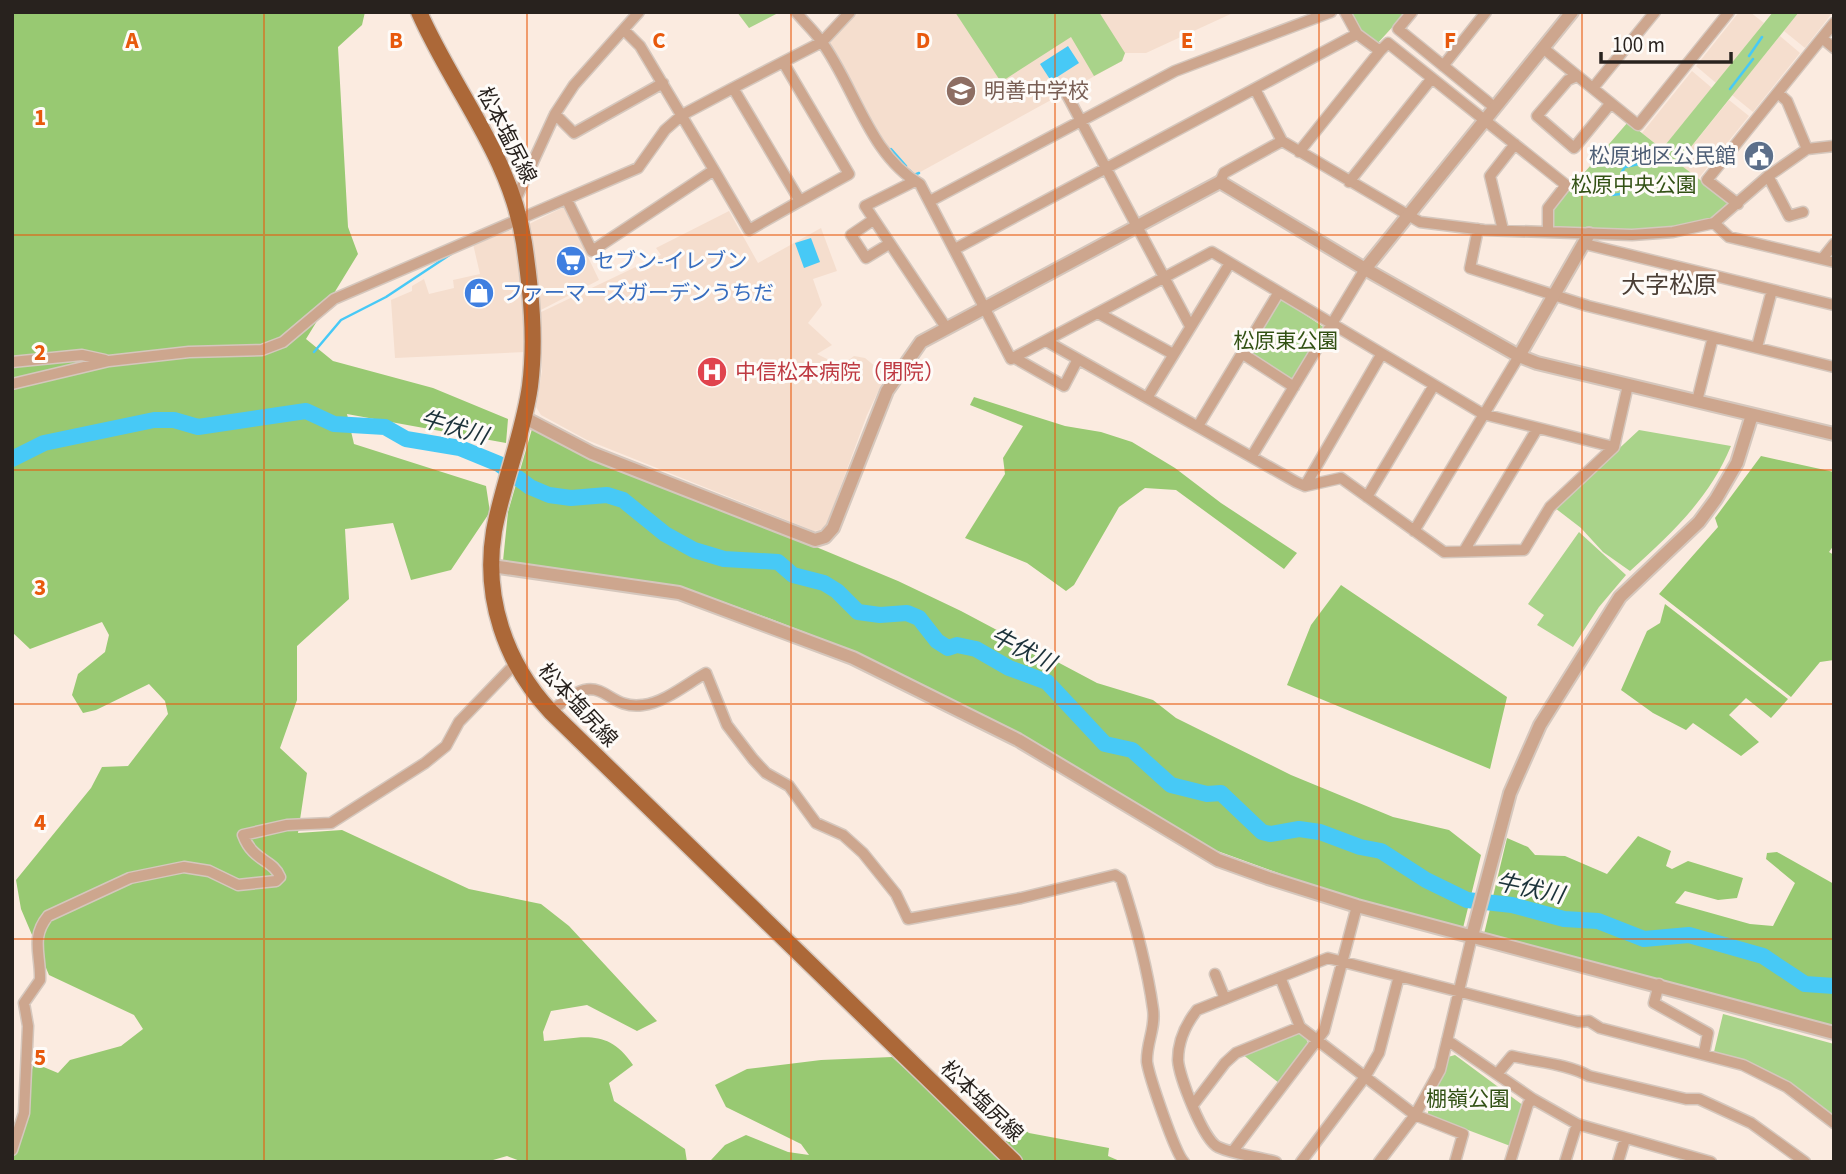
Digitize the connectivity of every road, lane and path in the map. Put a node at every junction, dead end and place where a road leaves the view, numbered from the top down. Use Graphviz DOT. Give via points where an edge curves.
graph roads {
  1 [pos="419,12"];
  2 [pos="639,12"];
  3 [pos="796,12"];
  4 [pos="850,12"];
  5 [pos="1331,12"];
  6 [pos="1345,12"];
  7 [pos="1412,12"];
  8 [pos="1486,12"];
  9 [pos="1572,12"];
  10 [pos="1654,12"];
  11 [pos="1729,12"];
  12 [pos="1834,23"];
  13 [pos="624,30"];
  14 [pos="1357,34"];
  15 [pos="1822,38"];
  16 [pos="822,42"];
  17 [pos="1543,48"];
  18 [pos="1834,48"];
  19 [pos="1380,51"];
  20 [pos="783,62"];
  21 [pos="1443,66"];
  22 [pos="1577,76"];
  23 [pos="1432,78"];
  24 [pos="663,83"];
  25 [pos="733,88"];
  26 [pos="1593,88"];
  27 [pos="1255,89"];
  28 [pos="1066,93"];
  29 [pos="1778,93"];
  30 [pos="1611,103"];
  31 [pos="1494,107"];
  32 [pos="555,114"];
  33 [pos="682,116"];
  34 [pos="1485,120"];
  35 [pos="1082,121"];
  36 [pos="1282,141"];
  37 [pos="1515,144"];
  38 [pos="1807,149"];
  39 [pos="1833,149"];
  40 [pos="1299,152"];
  41 [pos="1106,169"];
  42 [pos="714,170"];
  43 [pos="1768,176"];
  44 [pos="915,181"];
  45 [pos="1220,182"];
  46 [pos="1349,182"];
  47 [pos="516,200"];
  48 [pos="567,200"];
  49 [pos="800,201"];
  50 [pos="930,201"];
  51 [pos="1738,204"];
  52 [pos="1803,212"];
  53 [pos="1407,216"];
  54 [pos="873,220"];
  55 [pos="520,221"];
  56 [pos="1714,223"];
  57 [pos="1137,224"];
  58 [pos="1478,229"];
  59 [pos="1503,230"];
  60 [pos="1548,231"];
  61 [pos="1587,239"];
  62 [pos="889,244"];
  63 [pos="1834,244"];
  64 [pos="955,249"];
  65 [pos="1822,259"];
  66 [pos="1834,262"];
  67 [pos="1230,263"];
  68 [pos="1365,269"];
  69 [pos="1166,277"];
  70 [pos="1772,290"];
  71 [pos="1279,292"];
  72 [pos="1554,296"];
  73 [pos="1834,305"];
  74 [pos="984,306"];
  75 [pos="1098,313"];
  76 [pos="1332,324"];
  77 [pos="1190,326"];
  78 [pos="945,327"];
  79 [pos="1713,337"];
  80 [pos="1046,341"];
  81 [pos="1757,347"];
  82 [pos="1173,354"];
  83 [pos="1243,354"];
  84 [pos="1381,355"];
  85 [pos="1520,356"];
  86 [pos="1013,357"];
  87 [pos="1078,359"];
  88 [pos="109,361"];
  89 [pos="12,362"];
  90 [pos="1834,367"];
  91 [pos="12,384"];
  92 [pos="1434,385"];
  93 [pos="1628,385"];
  94 [pos="1294,387"];
  95 [pos="1147,398"];
  96 [pos="1697,401"];
  97 [pos="1483,414"];
  98 [pos="1752,415"];
  99 [pos="523,423"];
  100 [pos="1198,426"];
  101 [pos="1537,429"];
  102 [pos="1834,435"];
  103 [pos="1614,447"];
  104 [pos="1252,456"];
  105 [pos="1305,486"];
  106 [pos="1367,497"];
  107 [pos="1413,531"];
  108 [pos="1464,551"];
  109 [pos="491,562"];
  110 [pos="515,664"];
  111 [pos="551,712"];
  112 [pos="1357,906"];
  113 [pos="1472,934"];
  114 [pos="1341,959"];
  115 [pos="1215,974"];
  116 [pos="1399,976"];
  117 [pos="1280,977"];
  118 [pos="1659,984"];
  119 [pos="1458,991"];
  120 [pos="1225,999"];
  121 [pos="1300,1027"];
  122 [pos="1834,1033"];
  123 [pos="1317,1040"];
  124 [pos="1447,1040"];
  125 [pos="1704,1053"];
  126 [pos="1497,1074"];
  127 [pos="1365,1077"];
  128 [pos="1532,1099"];
  129 [pos="1193,1105"];
  130 [pos="1415,1115"];
  131 [pos="1834,1123"];
  132 [pos="1577,1124"];
  133 [pos="1625,1139"];
  134 [pos="12,1150"];
  135 [pos="1233,1151"];
  136 [pos="1675,1156"];
  137 [pos="1014,1162"];
  138 [pos="1184,1162"];
  139 [pos="1276,1162"];
  140 [pos="1301,1162"];
  141 [pos="1379,1162"];
  142 [pos="1455,1162"];
  143 [pos="1510,1162"];
  144 [pos="1565,1162"];
  145 [pos="1618,1162"];
  146 [pos="1711,1162"];
  147 [pos="1805,1162"];
  1 -- 47 [label="main road, 松本塩尻線" via="487,136"];
  2 -- 13 [label="street"];
  3 -- 16 [label="street"];
  4 -- 16 [label="street"];
  5 -- 35 [label="street" via="1175,71"];
  6 -- 14 [label="street"];
  7 -- 21 [label="street" via="1398,29"];
  8 -- 21 [label="street"];
  9 -- 17 [label="street"];
  10 -- 26 [label="street"];
  11 -- 30 [label="street" via="1639,125"];
  12 -- 15 [label="street"];
  13 -- 24 [label="street"];
  13 -- 32 [label="street" via="574,85"];
  14 -- 19 [label="street"];
  14 -- 27 [label="street"];
  15 -- 18 [label="street"];
  15 -- 29 [label="street"];
  16 -- 20 [label="street"];
  16 -- 44 [label="street" via="885,152"];
  17 -- 22 [label="street"];
  17 -- 31 [label="street"];
  19 -- 23 [label="street" via="1388,43"];
  19 -- 40 [label="street"];
  20 -- 25 [label="street"];
  20 -- 49 [label="street" via="849,174"];
  21 -- 31 [label="street"];
  22 -- 26 [label="street"];
  22 -- 30 [label="street" via="1568,80 1537,116 1574,148"];
  23 -- 34 [label="street"];
  23 -- 46 [label="street"];
  24 -- 32 [label="street" via="574,133"];
  24 -- 33 [label="street"];
  25 -- 33 [label="street"];
  25 -- 49 [label="street"];
  26 -- 30 [label="street"];
  27 -- 36 [label="street"];
  27 -- 41 [label="street"];
  28 -- 35 [label="street"];
  29 -- 38 [label="street" via="1787,101"];
  29 -- 51 [label="street" via="1707,180"];
  31 -- 34 [label="street"];
  32 -- 47 [label="street"];
  33 -- 42 [label="street"];
  33 -- 48 [label="street" via="665,130 638,168"];
  34 -- 37 [label="street"];
  34 -- 53 [label="street"];
  35 -- 41 [label="street"];
  35 -- 50 [label="street"];
  36 -- 40 [label="street"];
  36 -- 45 [label="street" via="1224,173"];
  37 -- 59 [label="street" via="1490,176"];
  37 -- 60 [label="street" via="1566,186 1548,208"];
  38 -- 39 [label="street"];
  38 -- 43 [label="street"];
  40 -- 46 [label="street"];
  41 -- 57 [label="street"];
  41 -- 64 [label="street"];
  42 -- 48 [label="street" via="592,251"];
  42 -- 49 [label="street" via="749,230"];
  43 -- 51 [label="street"];
  43 -- 52 [label="street" via="1789,216"];
  44 -- 50 [label="street"];
  44 -- 54 [label="street" via="865,206"];
  45 -- 57 [label="street"];
  45 -- 68 [label="street"];
  46 -- 53 [label="street"];
  47 -- 55 [label="main road, 松本塩尻線"];
  48 -- 55 [label="street"];
  50 -- 64 [label="street"];
  51 -- 56 [label="street"];
  53 -- 58 [label="street" via="1420,222"];
  53 -- 68 [label="street"];
  54 -- 62 [label="street"];
  54 -- 62 [label="street" via="851,235 866,258"];
  55 -- 88 [label="street" via="434,253 334,299 283,342 262,350"];
  55 -- 99 [label="main road, 松本塩尻線" via="533,340"];
  56 -- 61 [label="street" via="1673,232"];
  56 -- 65 [label="street" via="1730,237"];
  57 -- 69 [label="street"];
  57 -- 74 [label="street"];
  58 -- 59 [label="street"];
  58 -- 72 [label="street" via="1470,268"];
  59 -- 60 [label="street"];
  60 -- 61 [label="street"];
  61 -- 70 [label="street"];
  61 -- 72 [label="street"];
  62 -- 78 [label="street"];
  63 -- 65 [label="street"];
  64 -- 74 [label="street"];
  65 -- 66 [label="street"];
  67 -- 69 [label="street" via="1212,253"];
  67 -- 71 [label="street"];
  67 -- 77 [label="street"];
  68 -- 76 [label="street"];
  68 -- 85 [label="street"];
  69 -- 75 [label="street"];
  69 -- 77 [label="street"];
  70 -- 73 [label="street"];
  70 -- 81 [label="street"];
  71 -- 76 [label="street"];
  71 -- 83 [label="street"];
  72 -- 79 [label="street"];
  72 -- 85 [label="street"];
  74 -- 78 [label="street"];
  74 -- 86 [label="street"];
  75 -- 80 [label="street"];
  75 -- 82 [label="street"];
  76 -- 84 [label="street"];
  76 -- 94 [label="street"];
  77 -- 82 [label="street"];
  78 -- 99 [label="street" via="921,342 887,391 833,528 821,539"];
  79 -- 81 [label="street"];
  79 -- 96 [label="street"];
  80 -- 86 [label="street"];
  80 -- 87 [label="street"];
  81 -- 90 [label="street"];
  82 -- 95 [label="street"];
  83 -- 94 [label="street"];
  83 -- 100 [label="street"];
  84 -- 92 [label="street"];
  84 -- 105 [label="street"];
  85 -- 93 [label="street"];
  85 -- 97 [label="street"];
  86 -- 87 [label="street" via="1064,386"];
  87 -- 95 [label="street"];
  88 -- 89 [label="street" via="82,355"];
  88 -- 91 [label="street"];
  92 -- 97 [label="street"];
  92 -- 106 [label="street"];
  93 -- 96 [label="street"];
  93 -- 103 [label="street"];
  94 -- 104 [label="street"];
  95 -- 100 [label="street"];
  96 -- 98 [label="street"];
  97 -- 101 [label="street"];
  97 -- 107 [label="street"];
  98 -- 102 [label="street"];
  98 -- 113 [label="street" via="1737,463 1716,499 1699,522 1620,597 1540,725 1510,793"];
  99 -- 109 [label="main road, 松本塩尻線" via="495,529"];
  100 -- 104 [label="street"];
  101 -- 103 [label="street"];
  101 -- 108 [label="street"];
  103 -- 108 [label="street" via="1550,506 1524,550"];
  104 -- 105 [label="street"];
  105 -- 106 [label="street" via="1340,478"];
  106 -- 107 [label="street"];
  107 -- 108 [label="street" via="1444,552"];
  109 -- 110 [label="main road, 松本塩尻線" via="499,623"];
  109 -- 112 [label="street" via="679,593 853,658 1018,740 1218,860"];
  110 -- 111 [label="main road, 松本塩尻線"];
  110 -- 134 [label="street" via="459,722 446,746 343,816 331,823 287,825 243,835 249,851 278,871 276,881 238,885 209,871 184,867 130,878 48,916 35,941 40,981 24,1003 28,1027 23,1113"];
  111 -- 137 [label="main road, 松本塩尻線"];
  111 -- 138 [label="street" via="568,695 596,689 626,703 643,705 706,673 727,725 753,759 789,786 816,823 843,835 863,853 896,894 908,919 1115,875 1121,879 1141,943 1153,1009 1150,1075"];
  112 -- 113 [label="street"];
  112 -- 114 [label="street"];
  113 -- 118 [label="street"];
  113 -- 119 [label="street"];
  114 -- 116 [label="street"];
  114 -- 117 [label="street" via="1328,958"];
  114 -- 123 [label="street" via="1324,1031"];
  115 -- 120 [label="street"];
  116 -- 119 [label="street"];
  116 -- 127 [label="street" via="1379,1053"];
  117 -- 120 [label="street"];
  117 -- 121 [label="street"];
  118 -- 122 [label="street"];
  118 -- 125 [label="street" via="1654,1003 1708,1033"];
  119 -- 124 [label="street"];
  119 -- 125 [label="street"];
  120 -- 129 [label="street" via="1197,1010 1180,1045 1178,1062"];
  121 -- 123 [label="street"];
  121 -- 129 [label="street" via="1236,1054"];
  123 -- 127 [label="street"];
  123 -- 135 [label="street"];
  124 -- 126 [label="street"];
  124 -- 130 [label="street" via="1440,1070"];
  125 -- 131 [label="street" via="1743,1065 1787,1087"];
  126 -- 128 [label="street"];
  126 -- 147 [label="street" via="1511,1056 1699,1099 1751,1123"];
  127 -- 130 [label="street"];
  127 -- 140 [label="street"];
  128 -- 132 [label="street"];
  128 -- 143 [label="street"];
  129 -- 135 [label="street" via="1205,1135 1216,1146"];
  130 -- 141 [label="street"];
  130 -- 142 [label="street" via="1463,1134"];
  132 -- 133 [label="street"];
  132 -- 144 [label="street"];
  133 -- 136 [label="street"];
  133 -- 145 [label="street"];
  135 -- 139 [label="street"];
  136 -- 146 [label="street"];
}
